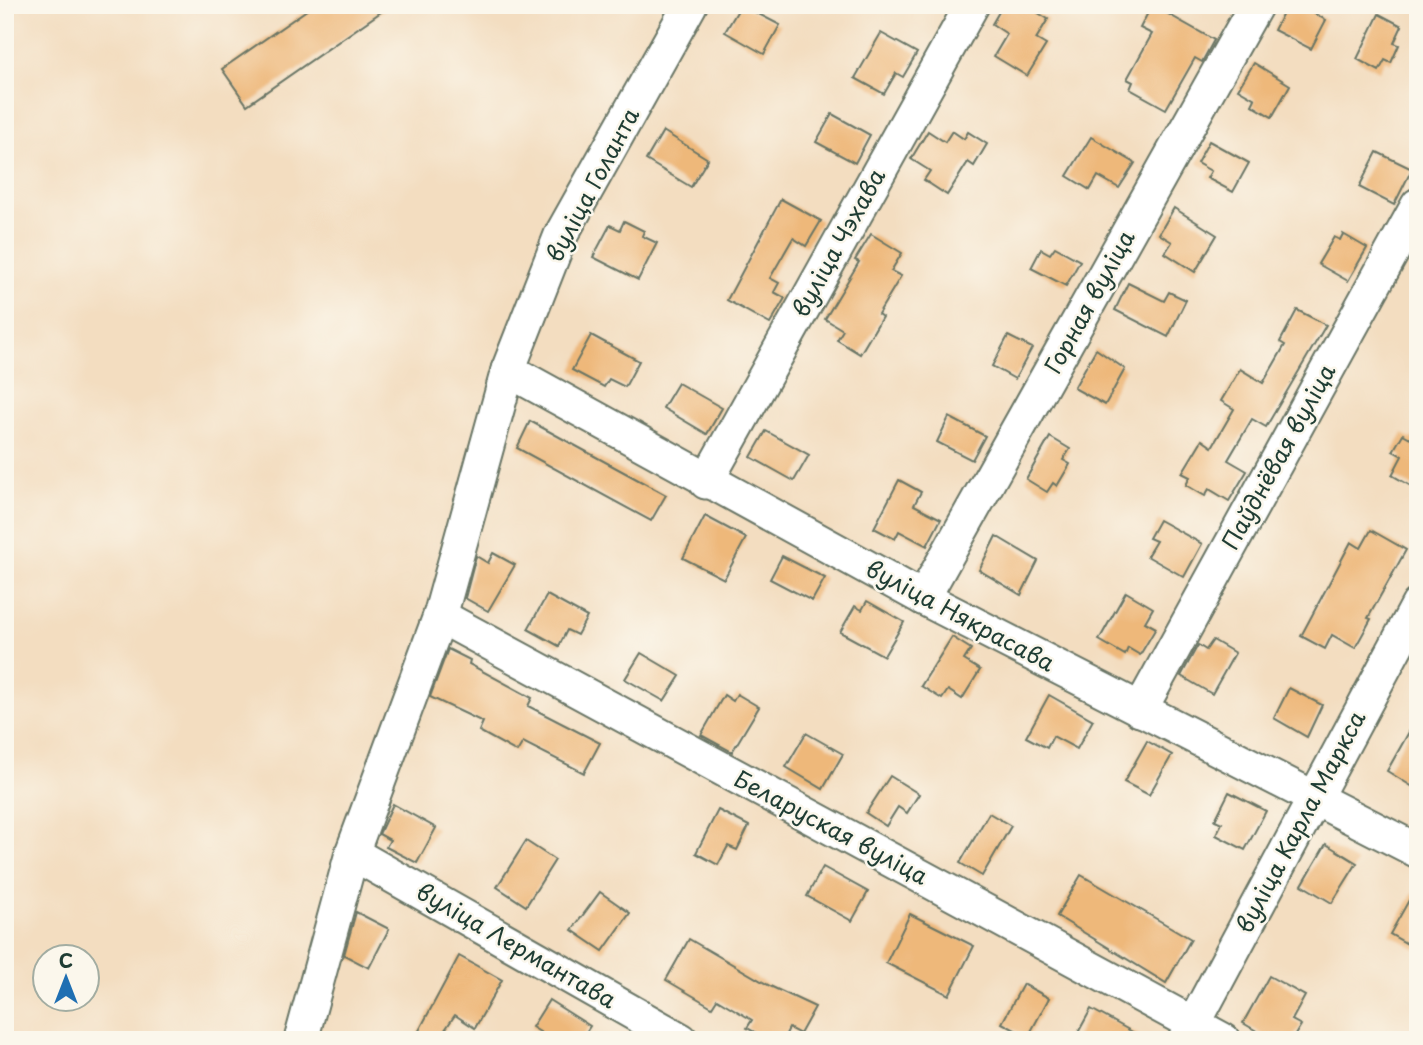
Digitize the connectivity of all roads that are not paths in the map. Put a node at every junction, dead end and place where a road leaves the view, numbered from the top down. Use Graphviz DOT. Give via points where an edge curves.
graph roads {
  1 [pos="690,5"];
  2 [pos="972,5"];
  3 [pos="1256,5"];
  4 [pos="1418,205"];
  5 [pos="508,370"];
  6 [pos="706,482"];
  7 [pos="923,598"];
  8 [pos="1418,605"];
  9 [pos="440,616"];
  10 [pos="1140,710"];
  11 [pos="1314,795"];
  12 [pos="1418,851"];
  13 [pos="352,853"];
  14 [pos="1189,1031"];
  15 [pos="301,1040"];
  16 [pos="681,1040"];
  17 [pos="1223,1040"];
  1 -- 5 [label="street, вуліца Голанта" via="561,235"];
  2 -- 6 [label="street, вуліца Чэхава"];
  3 -- 7 [label="street, Горная вуліца"];
  4 -- 10 [label="street, Паўднёвая вуліца"];
  5 -- 6 [label="street, вуліца Някрасава"];
  5 -- 9 [label="street, вуліца Голанта"];
  6 -- 7 [label="street, вуліца Някрасава"];
  7 -- 10 [label="street, вуліца Някрасава"];
  8 -- 11 [label="street, вуліца Карла Маркса"];
  9 -- 13 [label="street, вуліца Голанта"];
  9 -- 14 [label="street, Беларуская вуліца"];
  10 -- 11 [label="street, вуліца Някрасава"];
  11 -- 12 [label="street, вуліца Някрасава"];
  11 -- 14 [label="street, вуліца Карла Маркса"];
  13 -- 15 [label="street, вуліца Голанта"];
  13 -- 16 [label="street, вуліца Лермантава"];
  14 -- 17 [label="street, Беларуская вуліца"];
}
